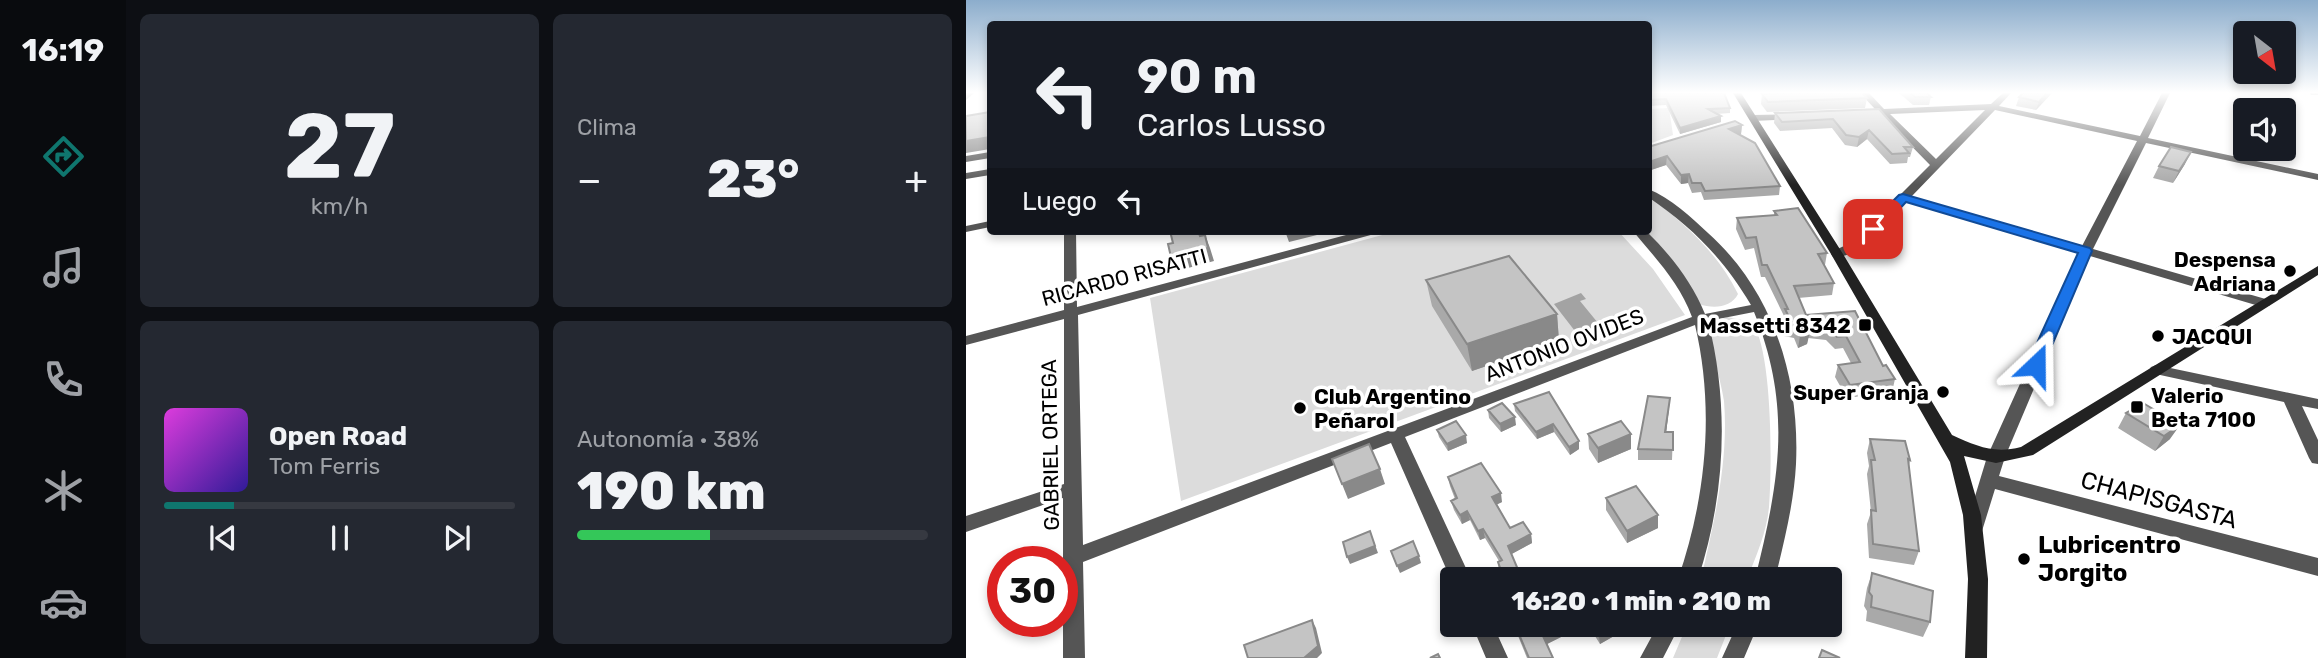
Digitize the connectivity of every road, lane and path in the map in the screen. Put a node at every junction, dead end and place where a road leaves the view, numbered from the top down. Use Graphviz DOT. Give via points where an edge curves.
graph roads {
  1 [pos="1749,124"];
  2 [pos="1895,124"];
  3 [pos="1977,124"];
  4 [pos="2072,124"];
  5 [pos="2152,124"];
  6 [pos="2145,139"];
  7 [pos="987,156"];
  8 [pos="966,159"];
  9 [pos="1936,165"];
  10 [pos="987,172"];
  11 [pos="966,176"];
  12 [pos="2318,177"];
  13 [pos="1652,194"];
  14 [pos="1903,198"];
  15 [pos="987,225"];
  16 [pos="966,229"];
  17 [pos="1070,235"];
  18 [pos="1359,235"];
  19 [pos="1642,235"];
  20 [pos="2085,251"];
  21 [pos="1837,254"];
  22 [pos="2318,270"];
  23 [pos="2264,303"];
  24 [pos="1759,307"];
  25 [pos="1071,313"];
  26 [pos="1699,319"];
  27 [pos="966,341"];
  28 [pos="2156,370"];
  29 [pos="2290,398"];
  30 [pos="2318,404"];
  31 [pos="1395,433"];
  32 [pos="1947,439"];
  33 [pos="1996,457"];
  34 [pos="2318,458"];
  35 [pos="1988,480"];
  36 [pos="1072,488"];
  37 [pos="966,524"];
  38 [pos="1973,532"];
  39 [pos="1074,546"];
  40 [pos="1078,555"];
  41 [pos="1456,567"];
  42 [pos="1691,567"];
  43 [pos="1768,567"];
  44 [pos="2318,567"];
  45 [pos="1074,637"];
  46 [pos="1487,637"];
  47 [pos="1662,637"];
  48 [pos="1742,637"];
  49 [pos="1074,658"];
  50 [pos="1497,658"];
  51 [pos="1651,658"];
  52 [pos="1733,658"];
  53 [pos="1976,658"];
  1 -- 21 [label="main road"];
  2 -- 9 [label="street"];
  3 -- 9 [label="street"];
  4 -- 6 [label="street"];
  5 -- 6 [label="street"];
  6 -- 12 [label="street"];
  6 -- 20 [label="street"];
  7 -- 8 [label="street"];
  9 -- 14 [label="street"];
  10 -- 11 [label="street"];
  13 -- 24 [label="street" via="1683,213 1715,243"];
  14 -- 20 [label="street"];
  14 -- 21 [label="street" via="1857,245"];
  15 -- 16 [label="street"];
  17 -- 25 [label="street, GABRIEL ORTEGA"];
  18 -- 25 [label="street, RICARDO RISATTI"];
  19 -- 26 [label="street" via="1675,274"];
  20 -- 23 [label="street"];
  20 -- 33 [label="street"];
  21 -- 32 [label="main road"];
  22 -- 23 [label="main road"];
  23 -- 28 [label="main road"];
  24 -- 26 [label="street, ANTONIO OVIDES"];
  24 -- 43 [label="street" via="1781,366 1788,422 1787,465"];
  25 -- 27 [label="street, RICARDO RISATTI"];
  25 -- 36 [label="street, GABRIEL ORTEGA"];
  26 -- 31 [label="street, ANTONIO OVIDES"];
  26 -- 42 [label="street" via="1715,423 1706,503"];
  28 -- 29 [label="street"];
  28 -- 33 [label="main road" via="2027,451"];
  29 -- 30 [label="street"];
  29 -- 34 [label="street"];
  31 -- 40 [label="street, ANTONIO OVIDES"];
  31 -- 41 [label="street"];
  32 -- 33 [label="main road" via="1976,454"];
  32 -- 38 [label="main road" via="1965,479"];
  33 -- 35 [label="street"];
  35 -- 38 [label="street"];
  35 -- 44 [label="street, CHAPISGASTA"];
  36 -- 37 [label="street"];
  36 -- 39 [label="street, GABRIEL ORTEGA"];
  38 -- 53 [label="main road" via="1978,579"];
  45 -- 49 [label="street, GABRIEL ORTEGA"];
  46 -- 50 [label="street"];
  47 -- 51 [label="street"];
  48 -- 52 [label="street"];
}
